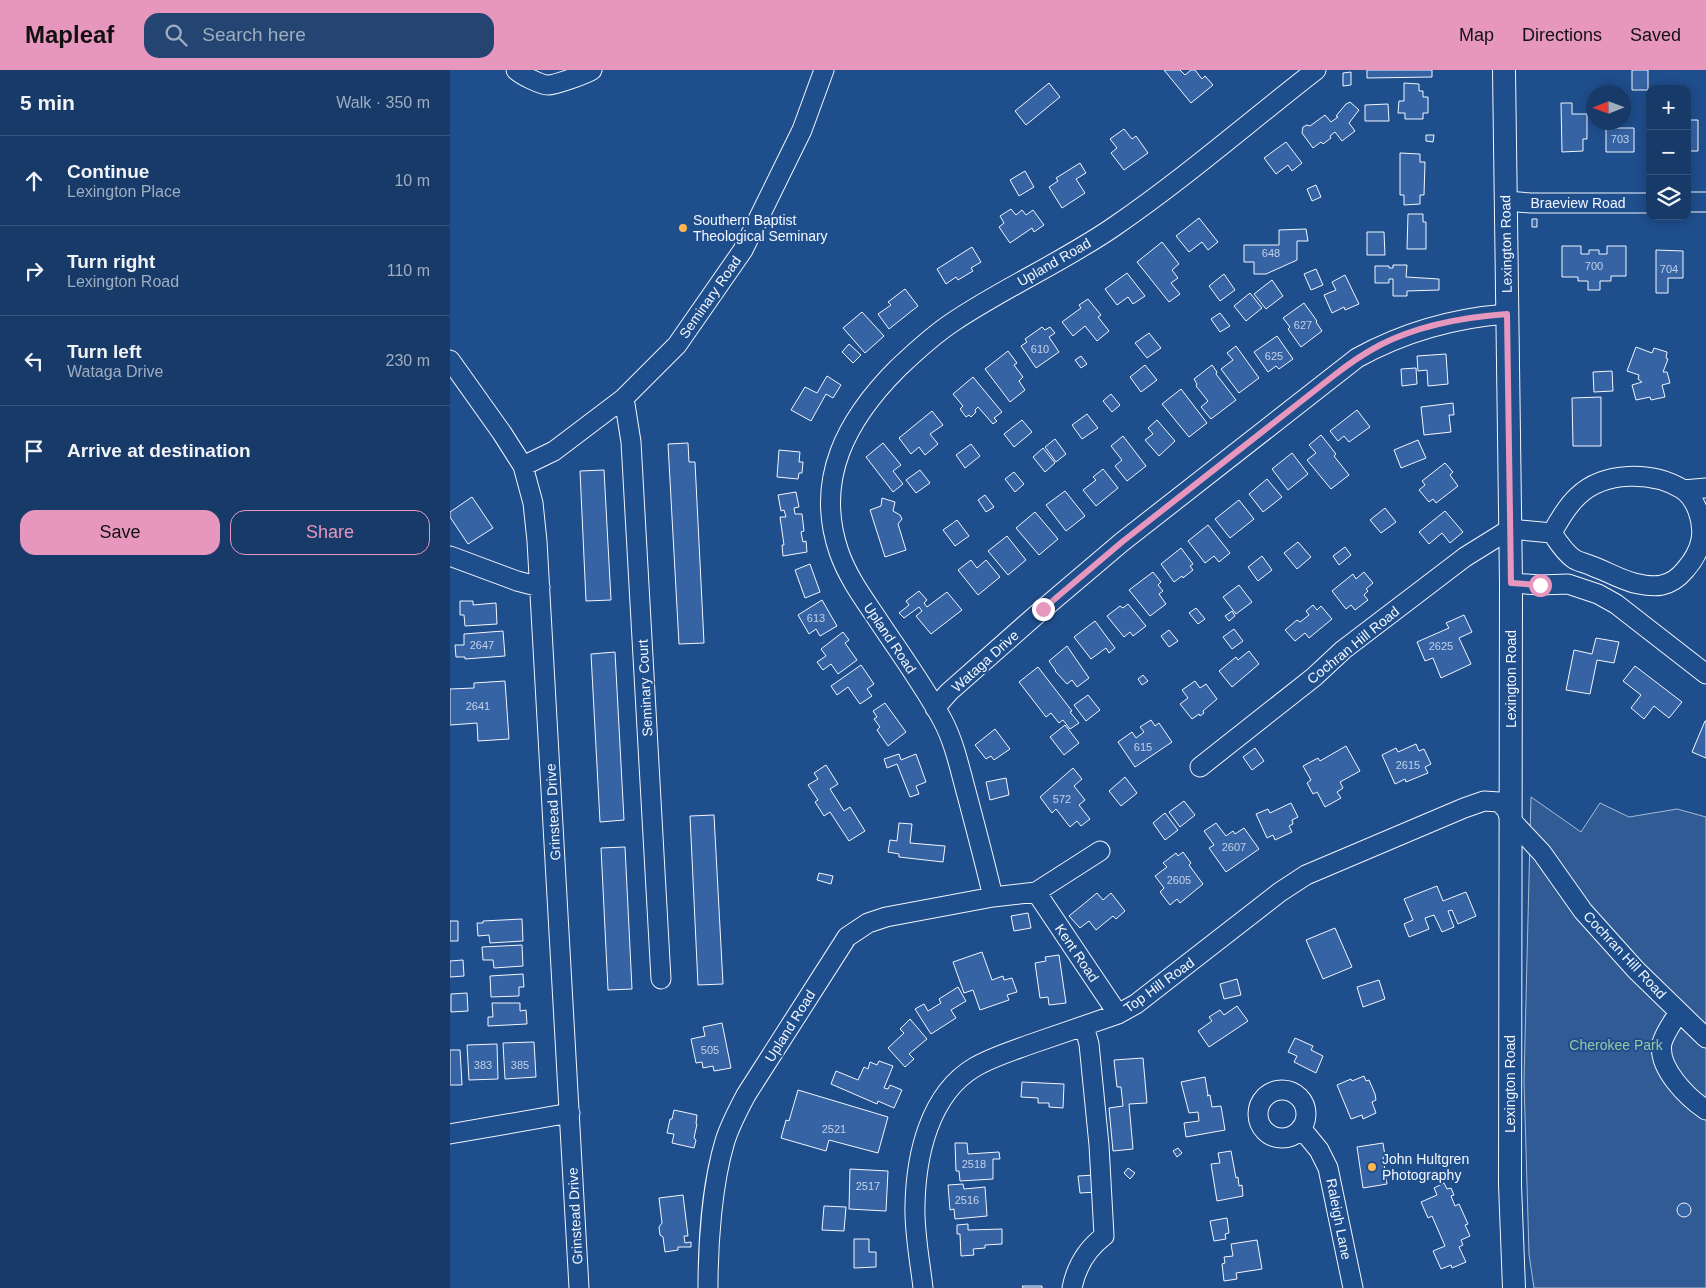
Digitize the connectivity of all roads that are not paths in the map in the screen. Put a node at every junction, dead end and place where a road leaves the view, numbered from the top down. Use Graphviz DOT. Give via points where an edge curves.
graph roads {
  1 [pos="516,70"];
  2 [pos="592,70"];
  3 [pos="824,70"];
  4 [pos="1316,70"];
  5 [pos="1504,70"];
  6 [pos="1506,201"];
  7 [pos="1646,202"];
  8 [pos="1691,202"];
  9 [pos="1706,202"];
  10 [pos="1507,314"];
  11 [pos="450,360"];
  12 [pos="624,398"];
  13 [pos="524,466"];
  14 [pos="1706,488"];
  15 [pos="1683,490"];
  16 [pos="1510,529"];
  17 [pos="1552,533"];
  18 [pos="450,556"];
  19 [pos="1511,583"];
  20 [pos="540,587"];
  21 [pos="1706,674"];
  22 [pos="935,708"];
  23 [pos="1200,767"];
  24 [pos="1511,820"];
  25 [pos="1100,851"];
  26 [pos="1036,892"];
  27 [pos="992,897"];
  28 [pos="661,979"];
  29 [pos="1679,1012"];
  30 [pos="1118,1014"];
  31 [pos="1084,1026"];
  32 [pos="1706,1038"];
  33 [pos="1706,1110"];
  34 [pos="570,1113"];
  35 [pos="1301,1128"];
  36 [pos="450,1134"];
  37 [pos="579,1288"];
  38 [pos="708,1288"];
  39 [pos="923,1288"];
  40 [pos="1072,1288"];
  41 [pos="1352,1288"];
  42 [pos="1514,1288"];
  1 -- 2 [label="street" via="548,85"];
  3 -- 12 [label="street, Seminary Road" via="802,130 743,250 677,345"];
  4 -- 22 [label="street, Upland Road" via="1114,227 951,323 912,354 881,385 853,423 835,464 831,489 832,526 839,552 860,594"];
  5 -- 6 [label="main road, Lexington Road"];
  6 -- 7 [label="street, Braeview Road"];
  6 -- 10 [label="main road, Lexington Road"];
  8 -- 9 [label="street"];
  10 -- 16 [label="main road, Lexington Road"];
  10 -- 22 [label="street, Wataga Drive" via="1475,317 1410,333 1357,358 1122,542"];
  11 -- 13 [label="street, Grinstead Drive"];
  12 -- 13 [label="street, Seminary Road" via="554,451"];
  12 -- 28 [label="street, Seminary Court" via="632,442"];
  13 -- 20 [label="street, Grinstead Drive" via="533,503"];
  14 -- 15 [label="street"];
  15 -- 17 [label="street" via="1642,477 1619,477 1600,482 1578,495"];
  15 -- 17 [label="street" via="1701,520 1701,541 1694,560 1680,576 1666,585 1646,586 1621,579 1573,558"];
  16 -- 17 [label="street"];
  16 -- 19 [label="main road, Lexington Road"];
  16 -- 23 [label="street, Cochran Hill Road" via="1465,557 1343,650 1314,677"];
  18 -- 20 [label="street"];
  19 -- 21 [label="street" via="1568,584 1598,594 1616,604"];
  19 -- 24 [label="main road, Lexington Road"];
  20 -- 34 [label="street, Grinstead Drive"];
  22 -- 27 [label="street, Upland Road" via="955,750"];
  24 -- 29 [label="street, Cochran Hill Road" via="1542,853 1583,911"];
  24 -- 30 [label="street, Top Hill Road" via="1499,802 1484,801 1306,875 1136,1004"];
  24 -- 42 [label="main road, Lexington Road" via="1510,1185"];
  25 -- 26 [label="street"];
  26 -- 27 [label="street"];
  26 -- 30 [label="street, Kent Road"];
  27 -- 38 [label="street, Upland Road" via="886,917 860,927 843,943 734,1118 717,1177"];
  29 -- 32 [label="street, Cochran Hill Road"];
  29 -- 33 [label="street" via="1662,1045 1666,1067 1677,1084"];
  30 -- 31 [label="street, Top Hill Road"];
  31 -- 39 [label="street, Top Hill Road" via="997,1056 975,1067 953,1085 936,1108 918,1166 915,1205"];
  31 -- 40 [label="street" via="1089,1044 1099,1145 1104,1236 1092,1245 1074,1274"];
  34 -- 36 [label="street"];
  34 -- 37 [label="street, Grinstead Drive"];
  35 -- 41 [label="street, Raleigh Lane" via="1320,1150 1328,1168"];
}
